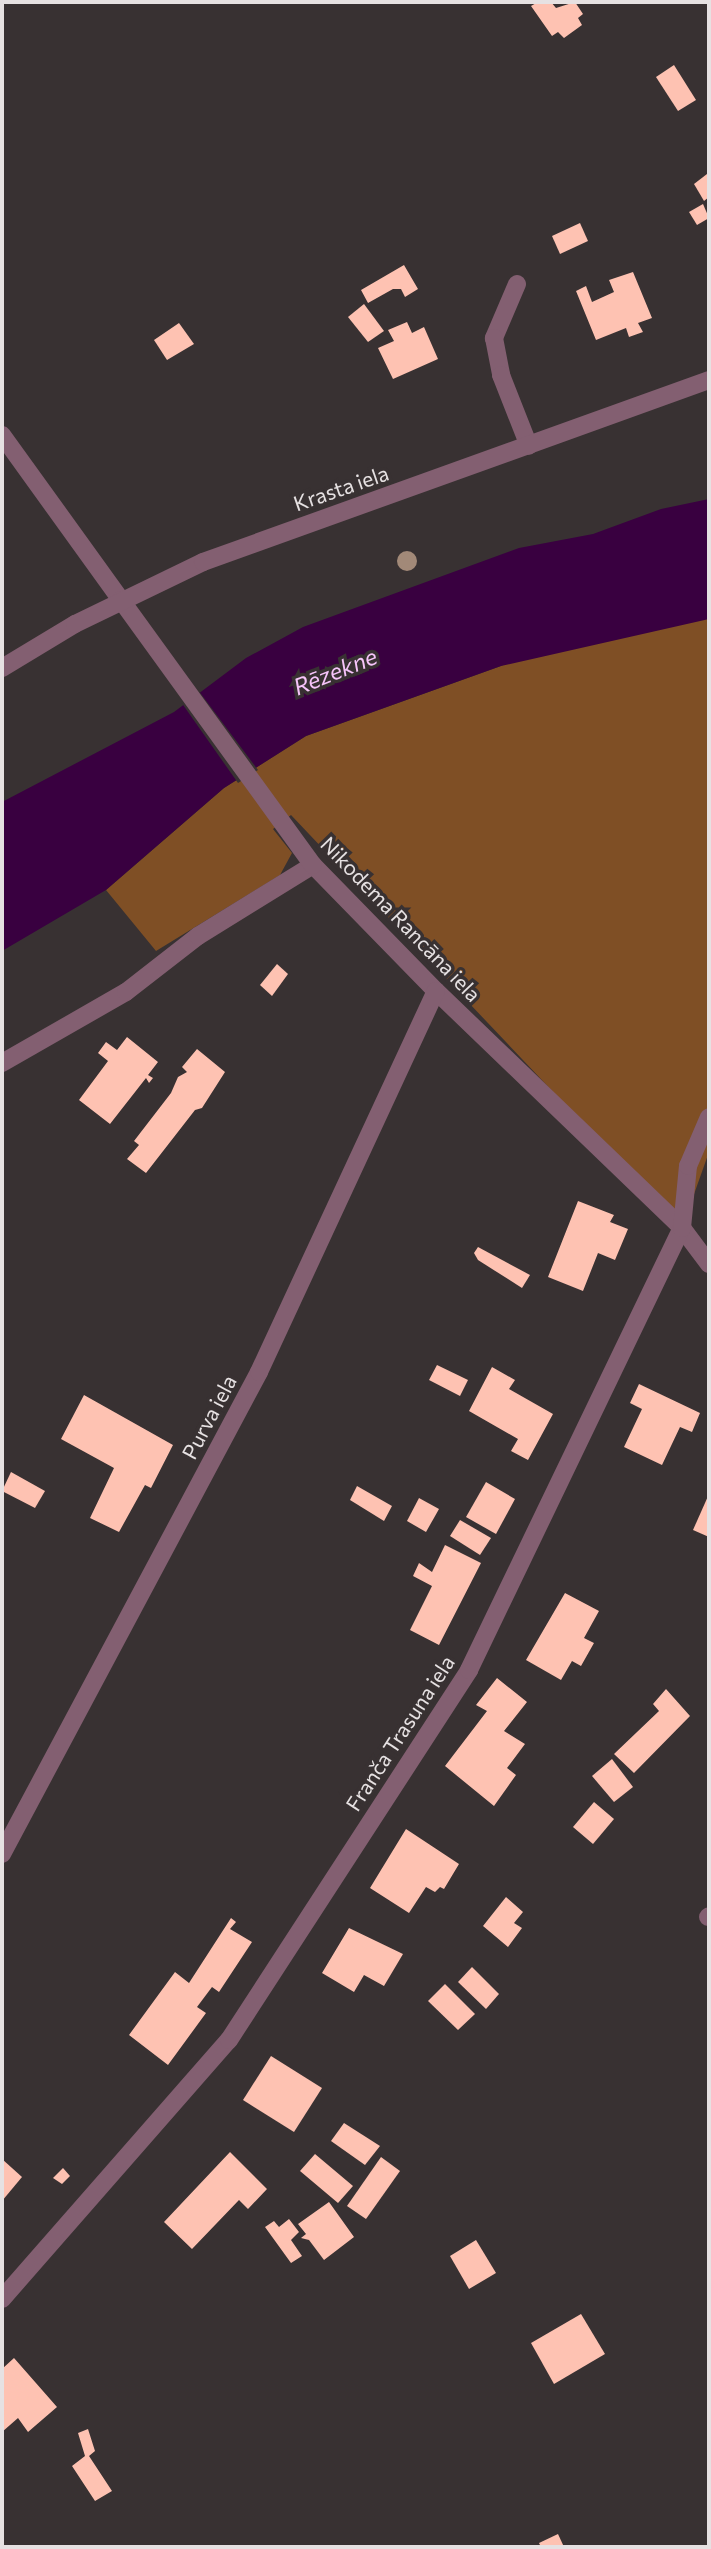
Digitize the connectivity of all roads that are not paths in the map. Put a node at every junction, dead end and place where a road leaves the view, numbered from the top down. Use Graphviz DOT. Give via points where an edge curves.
graph roads {
  1 [pos="517,284"];
  2 [pos="709,380"];
  3 [pos="2,435"];
  4 [pos="529,446"];
  5 [pos="121,600"];
  6 [pos="2,668"];
  7 [pos="313,865"];
  8 [pos="436,991"];
  9 [pos="2,1063"];
  10 [pos="709,1117"];
  11 [pos="682,1228"];
  12 [pos="709,1264"];
  13 [pos="2,1854"];
  14 [pos="2,2299"];
  1 -- 4 [label="street" via="494,338 501,376"];
  2 -- 4 [label="street, Krasta iela"];
  3 -- 5 [label="street, Nikodema Rancāna iela"];
  4 -- 5 [label="street, Krasta iela" via="203,562"];
  5 -- 6 [label="street, Krasta iela"];
  5 -- 7 [label="street, Nikodema Rancāna iela"];
  7 -- 8 [label="street, Nikodema Rancāna iela"];
  7 -- 9 [label="street" via="198,936 126,992"];
  8 -- 11 [label="street, Nikodema Rancāna iela"];
  8 -- 13 [label="street, Purva iela" via="259,1372"];
  10 -- 11 [label="street, Franča Trasuna iela" via="688,1166"];
  11 -- 12 [label="street, Nikodema Rancāna iela"];
  11 -- 14 [label="street, Franča Trasuna iela" via="469,1670 229,2040"];
}
